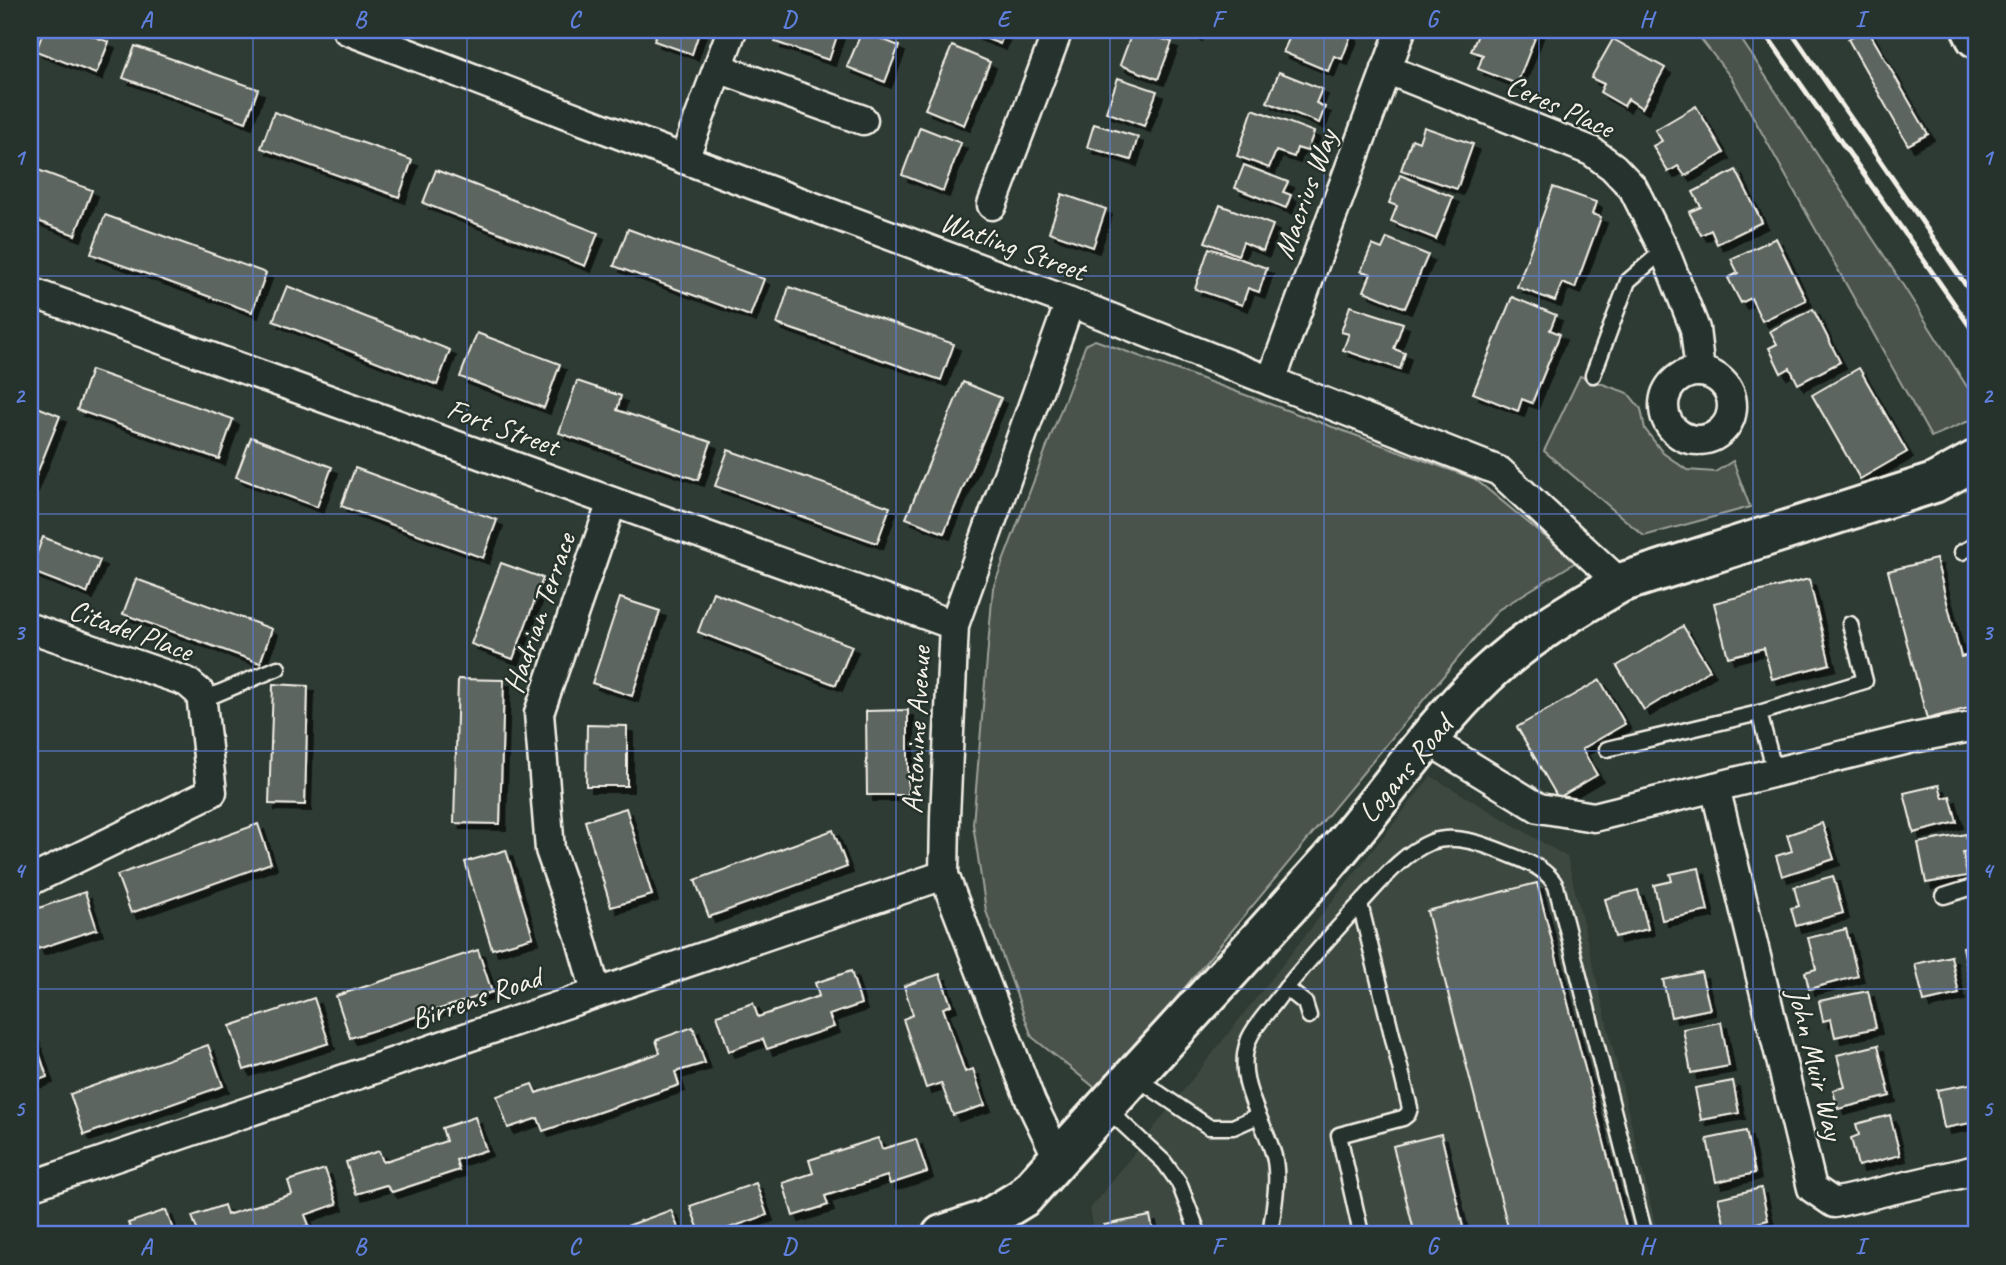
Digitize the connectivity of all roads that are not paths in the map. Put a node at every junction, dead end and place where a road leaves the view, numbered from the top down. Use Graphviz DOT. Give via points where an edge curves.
graph roads {
  1 [pos="346,30"];
  2 [pos="732,30"];
  3 [pos="1058,30"];
  4 [pos="1401,30"];
  5 [pos="1972,30"];
  6 [pos="1976,37"];
  7 [pos="718,68"];
  8 [pos="1386,69"];
  9 [pos="863,120"];
  10 [pos="684,159"];
  11 [pos="992,205"];
  12 [pos="1664,250"];
  13 [pos="30,292"];
  14 [pos="1070,302"];
  15 [pos="1700,372"];
  16 [pos="1593,375"];
  17 [pos="1271,382"];
  18 [pos="1976,460"];
  19 [pos="612,502"];
  20 [pos="1976,545"];
  21 [pos="1962,552"];
  22 [pos="1620,583"];
  23 [pos="1850,624"];
  24 [pos="954,625"];
  25 [pos="30,628"];
  26 [pos="278,668"];
  27 [pos="202,700"];
  28 [pos="1759,713"];
  29 [pos="1976,726"];
  30 [pos="1428,740"];
  31 [pos="1607,749"];
  32 [pos="1775,772"];
  33 [pos="1715,787"];
  34 [pos="944,875"];
  35 [pos="30,881"];
  36 [pos="1976,886"];
  37 [pos="1944,896"];
  38 [pos="1360,904"];
  39 [pos="1286,988"];
  40 [pos="596,992"];
  41 [pos="1309,1016"];
  42 [pos="1134,1076"];
  43 [pos="1105,1107"];
  44 [pos="1258,1116"];
  45 [pos="1058,1158"];
  46 [pos="1976,1170"];
  47 [pos="30,1186"];
  48 [pos="1360,1229"];
  49 [pos="942,1235"];
  50 [pos="1199,1235"];
  51 [pos="1270,1235"];
  52 [pos="1645,1235"];
  1 -- 10 [label="street, Watling Street"];
  2 -- 7 [label="street"];
  3 -- 11 [label="street"];
  4 -- 8 [label="street, Macrius Way"];
  5 -- 6 [label="street"];
  7 -- 9 [label="street"];
  7 -- 10 [label="street"];
  8 -- 12 [label="street, Ceres Place" via="1591,151 1633,187"];
  8 -- 17 [label="street, Macrius Way"];
  10 -- 14 [label="street, Watling Street"];
  12 -- 15 [label="street, Ceres Place" via="1695,329"];
  12 -- 16 [label="lane" via="1628,281"];
  13 -- 19 [label="street, Fort Street"];
  14 -- 17 [label="street, Watling Street"];
  14 -- 24 [label="street, Antonine Avenue"];
  17 -- 22 [label="street, Watling Street" via="1499,471"];
  18 -- 22 [label="street, Logans Road" via="1934,483"];
  19 -- 24 [label="street, Fort Street"];
  19 -- 40 [label="street, Hadrian Terrace" via="539,713 550,850"];
  20 -- 21 [label="lane"];
  22 -- 30 [label="street, Logans Road" via="1573,610 1485,676"];
  23 -- 28 [label="lane" via="1865,681"];
  24 -- 34 [label="street, Antonine Avenue"];
  25 -- 27 [label="street, Citadel Place" via="187,682"];
  26 -- 27 [label="lane"];
  27 -- 35 [label="street, Citadel Place" via="212,792"];
  28 -- 31 [label="lane"];
  28 -- 32 [label="lane"];
  29 -- 32 [label="street"];
  30 -- 33 [label="street" via="1539,808 1594,817"];
  30 -- 42 [label="street, Logans Road" via="1327,864"];
  32 -- 33 [label="street"];
  33 -- 46 [label="street, John Muir Way" via="1812,1188 1834,1203"];
  34 -- 40 [label="street, Birrens Road"];
  34 -- 45 [label="street, Antonine Avenue" via="1031,1102"];
  36 -- 37 [label="lane"];
  38 -- 39 [label="lane"];
  38 -- 48 [label="lane" via="1410,1108 1403,1118 1339,1135"];
  38 -- 52 [label="lane" via="1406,858 1442,839 1489,846 1538,868 1553,880"];
  39 -- 41 [label="lane" via="1304,1003"];
  39 -- 44 [label="lane" via="1249,1040 1246,1081"];
  40 -- 47 [label="street, Birrens Road"];
  42 -- 43 [label="street, Logans Road"];
  42 -- 44 [label="lane" via="1209,1127 1233,1127"];
  43 -- 45 [label="street, Logans Road"];
  43 -- 50 [label="lane" via="1164,1162 1179,1183"];
  44 -- 51 [label="lane" via="1275,1158"];
  45 -- 49 [label="street, Logans Road" via="1024,1197 986,1220"];
}
